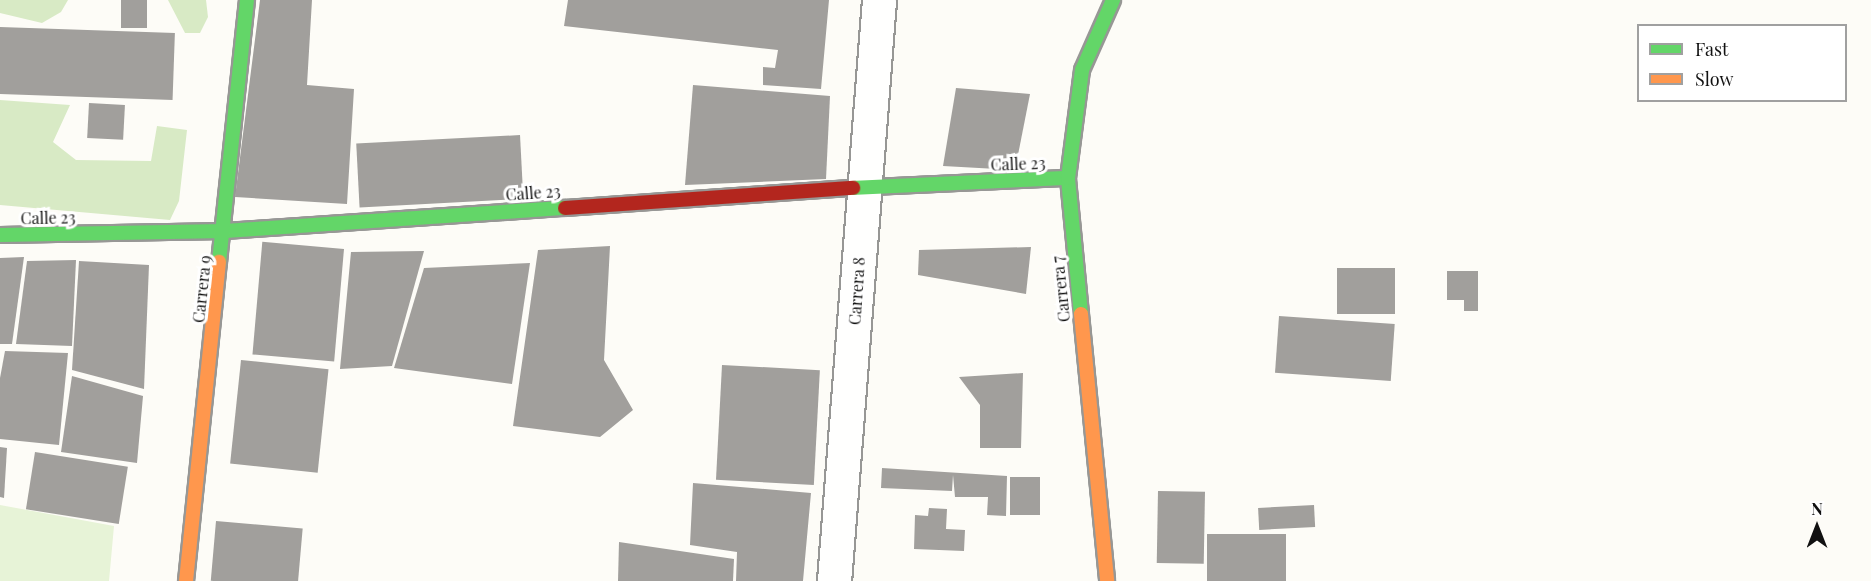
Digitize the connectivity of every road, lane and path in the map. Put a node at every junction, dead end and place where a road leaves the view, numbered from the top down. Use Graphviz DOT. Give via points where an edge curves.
graph roads {
  1 [pos="247,0"];
  2 [pos="879,0"];
  3 [pos="1113,0"];
  4 [pos="1068,178"];
  5 [pos="864,187"];
  6 [pos="225,231"];
  7 [pos="0,236"];
  8 [pos="186,581"];
  9 [pos="834,581"];
  10 [pos="1107,581"];
  1 -- 6 [label="street, Carrera 9"];
  2 -- 5 [label="street, Carrera 8"];
  3 -- 4 [label="street, Carrera 7" via="1082,70"];
  4 -- 5 [label="street, Calle 23"];
  4 -- 10 [label="street, Carrera 7"];
  5 -- 6 [label="street, Calle 23"];
  5 -- 9 [label="street, Carrera 8"];
  6 -- 7 [label="street, Calle 23"];
  6 -- 8 [label="street, Carrera 9"];
}
